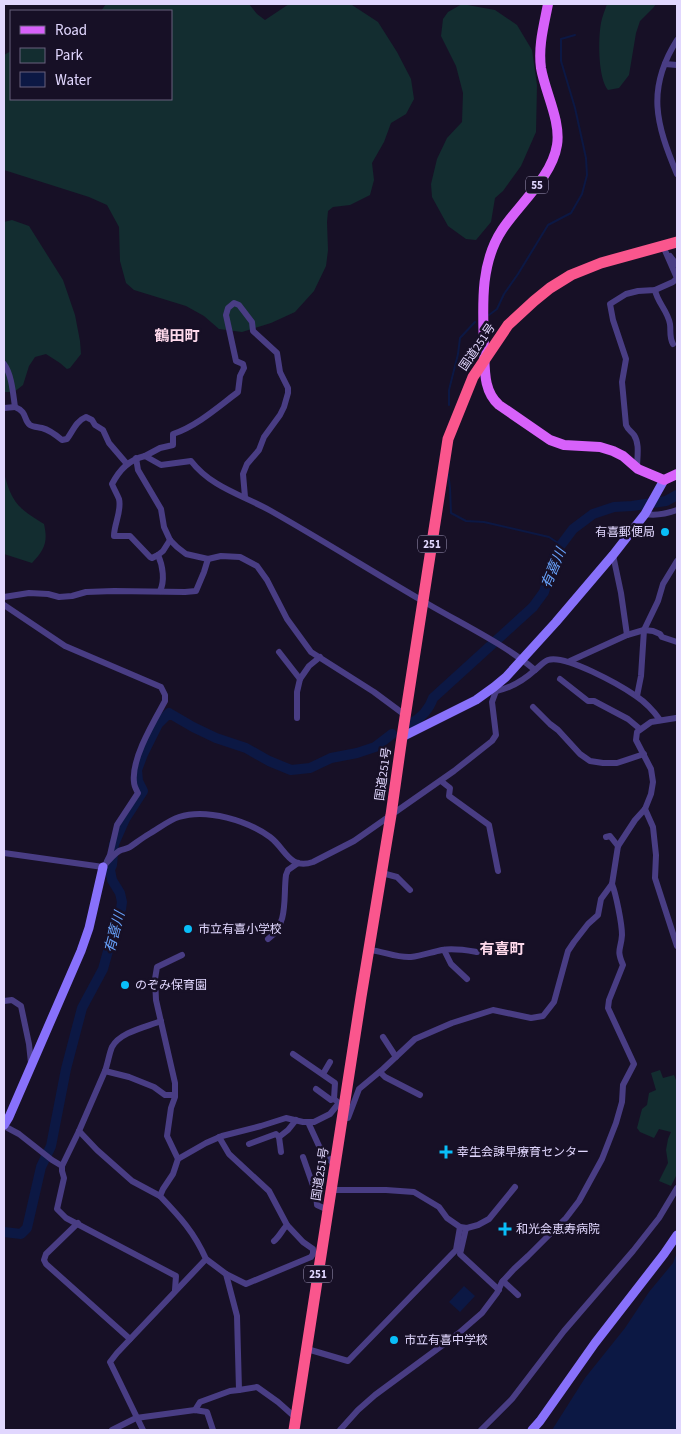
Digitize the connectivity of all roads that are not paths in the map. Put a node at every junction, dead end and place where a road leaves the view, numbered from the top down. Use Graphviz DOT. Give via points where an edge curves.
graph roads {
  1 [pos="548,4"];
  2 [pos="677,40"];
  3 [pos="665,64"];
  4 [pos="677,65"];
  5 [pos="677,174"];
  6 [pos="677,242"];
  7 [pos="665,250"];
  8 [pos="677,265"];
  9 [pos="655,290"];
  10 [pos="673,344"];
  11 [pos="485,358"];
  12 [pos="4,364"];
  13 [pos="4,408"];
  14 [pos="15,408"];
  15 [pos="145,456"];
  16 [pos="136,458"];
  17 [pos="127,464"];
  18 [pos="637,468"];
  19 [pos="677,474"];
  20 [pos="664,480"];
  21 [pos="245,498"];
  22 [pos="677,510"];
  23 [pos="646,511"];
  24 [pos="170,540"];
  25 [pos="158,555"];
  26 [pos="613,555"];
  27 [pos="208,559"];
  28 [pos="677,564"];
  29 [pos="4,589"];
  30 [pos="160,591"];
  31 [pos="6,597"];
  32 [pos="422,601"];
  33 [pos="4,605"];
  34 [pos="644,630"];
  35 [pos="627,635"];
  36 [pos="677,642"];
  37 [pos="279,652"];
  38 [pos="320,657"];
  39 [pos="522,659"];
  40 [pos="570,661"];
  41 [pos="536,670"];
  42 [pos="560,679"];
  43 [pos="300,680"];
  44 [pos="495,689"];
  45 [pos="637,696"];
  46 [pos="533,707"];
  47 [pos="405,715"];
  48 [pos="297,718"];
  49 [pos="677,719"];
  50 [pos="660,720"];
  51 [pos="640,730"];
  52 [pos="402,737"];
  53 [pos="644,754"];
  54 [pos="441,781"];
  55 [pos="645,809"];
  56 [pos="391,815"];
  57 [pos="606,837"];
  58 [pos="618,846"];
  59 [pos="4,854"];
  60 [pos="298,863"];
  61 [pos="106,864"];
  62 [pos="498,871"];
  63 [pos="382,873"];
  64 [pos="612,884"];
  65 [pos="410,890"];
  66 [pos="268,939"];
  67 [pos="677,946"];
  68 [pos="369,950"];
  69 [pos="444,950"];
  70 [pos="477,952"];
  71 [pos="182,955"];
  72 [pos="467,979"];
  73 [pos="4,1001"];
  74 [pos="161,1021"];
  75 [pos="383,1037"];
  76 [pos="294,1054"];
  77 [pos="396,1057"];
  78 [pos="330,1062"];
  79 [pos="31,1064"];
  80 [pos="105,1070"];
  81 [pos="380,1072"];
  82 [pos="322,1074"];
  83 [pos="316,1089"];
  84 [pos="175,1095"];
  85 [pos="420,1095"];
  86 [pos="339,1102"];
  87 [pos="343,1118"];
  88 [pos="296,1120"];
  89 [pos="308,1122"];
  90 [pos="4,1126"];
  91 [pos="80,1131"];
  92 [pos="219,1137"];
  93 [pos="279,1137"];
  94 [pos="249,1144"];
  95 [pos="281,1152"];
  96 [pos="303,1157"];
  97 [pos="178,1159"];
  98 [pos="62,1166"];
  99 [pos="335,1166"];
  100 [pos="515,1187"];
  101 [pos="677,1188"];
  102 [pos="332,1190"];
  103 [pos="160,1196"];
  104 [pos="328,1210"];
  105 [pos="78,1224"];
  106 [pos="287,1224"];
  107 [pos="463,1228"];
  108 [pos="677,1235"];
  109 [pos="274,1241"];
  110 [pos="206,1259"];
  111 [pos="226,1274"];
  112 [pos="503,1281"];
  113 [pos="175,1290"];
  114 [pos="499,1290"];
  115 [pos="518,1295"];
  116 [pos="130,1339"];
  117 [pos="307,1349"];
  118 [pos="239,1390"];
  119 [pos="195,1410"];
  120 [pos="136,1418"];
  121 [pos="296,1418"];
  122 [pos="112,1430"];
  123 [pos="143,1430"];
  124 [pos="213,1430"];
  125 [pos="294,1430"];
  126 [pos="340,1430"];
  127 [pos="481,1430"];
  128 [pos="532,1430"];
  1 -- 11 [label="main road, 55" via="541,39 541,66 556,122 557,145 553,160 500,232 490,256 484,290"];
  2 -- 3 [label="street"];
  3 -- 4 [label="street"];
  3 -- 5 [label="street" via="656,103"];
  6 -- 7 [label="highway, 国道251号 / 251"];
  7 -- 8 [label="street"];
  7 -- 9 [label="street" via="677,278"];
  7 -- 11 [label="highway, 国道251号 / 251" via="601,263 571,275 550,288 508,325"];
  9 -- 10 [label="street" via="670,324"];
  9 -- 18 [label="street" via="626,294 610,304 626,360 622,382 626,425 637,446"];
  11 -- 18 [label="main road, 55" via="486,380 493,399 499,405 550,440 564,445 613,451"];
  11 -- 32 [label="highway, 国道251号 / 251" via="472,376 448,439"];
  12 -- 14 [label="street" via="12,384"];
  13 -- 14 [label="street"];
  14 -- 17 [label="street" via="20,409 30,425 53,432 62,440 67,439 80,420 86,417 92,420"];
  15 -- 16 [label="street"];
  15 -- 21 [label="street" via="161,465 191,461 213,482"];
  15 -- 21 [label="street" via="173,445 173,434 212,412 238,392 244,368 243,364 236,362 226,315 234,303 239,305 252,322 253,331 277,353 280,372 288,388 280,415 247,464"];
  16 -- 17 [label="street"];
  16 -- 24 [label="street" via="138,470 161,508"];
  17 -- 25 [label="street" via="112,484 119,501 114,536 130,536 150,557"];
  18 -- 20 [label="main road, 55"];
  19 -- 20 [label="main road"];
  20 -- 23 [label="street"];
  21 -- 32 [label="street"];
  22 -- 23 [label="street" via="653,515"];
  23 -- 26 [label="street"];
  24 -- 25 [label="street"];
  24 -- 27 [label="street" via="186,554"];
  25 -- 30 [label="street" via="162,563 163,586"];
  26 -- 35 [label="street"];
  26 -- 39 [label="street"];
  27 -- 30 [label="street" via="196,591"];
  27 -- 38 [label="street" via="240,557 256,566 287,619 311,652"];
  28 -- 34 [label="street" via="663,584"];
  29 -- 31 [label="street"];
  30 -- 31 [label="street" via="86,592 59,597 29,593"];
  32 -- 39 [label="street"];
  32 -- 47 [label="highway, 国道251号 / 251"];
  33 -- 61 [label="street" via="66,646 162,687 165,694 165,701 135,764 134,784 138,793 117,825"];
  34 -- 35 [label="street"];
  34 -- 36 [label="street"];
  34 -- 45 [label="street"];
  35 -- 40 [label="street"];
  37 -- 43 [label="street"];
  38 -- 43 [label="street"];
  38 -- 47 [label="street"];
  39 -- 41 [label="street"];
  39 -- 44 [label="street"];
  40 -- 41 [label="street" via="548,660"];
  40 -- 45 [label="street"];
  41 -- 44 [label="street" via="512,686"];
  42 -- 51 [label="street" via="588,701 628,719"];
  43 -- 48 [label="street"];
  44 -- 52 [label="street"];
  44 -- 54 [label="street" via="492,702 496,735 476,756"];
  45 -- 50 [label="street" via="652,708"];
  46 -- 53 [label="street" via="590,761 617,763"];
  47 -- 52 [label="highway, 国道251号 / 251"];
  49 -- 50 [label="street"];
  50 -- 51 [label="street"];
  51 -- 53 [label="street" via="636,740"];
  52 -- 56 [label="highway, 国道251号 / 251"];
  53 -- 55 [label="street" via="653,782"];
  54 -- 56 [label="street"];
  54 -- 62 [label="street" via="450,788 449,796 489,825"];
  55 -- 58 [label="street"];
  55 -- 67 [label="street" via="653,826 655,878"];
  56 -- 60 [label="street" via="354,841 313,862"];
  56 -- 63 [label="highway, 国道251号 / 251"];
  57 -- 58 [label="street" via="610,836"];
  58 -- 64 [label="street"];
  59 -- 61 [label="street"];
  60 -- 61 [label="street" via="258,829 211,815 194,815 180,817 140,839"];
  60 -- 66 [label="street" via="286,875 283,920"];
  61 -- 79 [label="street" via="81,951"];
  63 -- 65 [label="street" via="397,877"];
  63 -- 68 [label="highway, 国道251号 / 251"];
  64 -- 77 [label="street" via="601,899 598,914 568,951 554,1002 544,1016 531,1018 494,1010 472,1016 424,1034"];
  64 -- 112 [label="street" via="622,934 619,955 623,965 608,1008 634,1064 623,1085 622,1102 609,1142 579,1201"];
  68 -- 69 [label="street" via="412,957"];
  68 -- 86 [label="highway, 国道251号 / 251"];
  69 -- 70 [label="street"];
  69 -- 72 [label="street" via="451,964"];
  71 -- 74 [label="street" via="157,967 156,1000"];
  73 -- 79 [label="street" via="12,1000 21,1006"];
  74 -- 80 [label="street" via="121,1036 111,1049"];
  74 -- 84 [label="street"];
  75 -- 77 [label="street"];
  76 -- 82 [label="street"];
  77 -- 81 [label="street"];
  78 -- 82 [label="street"];
  79 -- 90 [label="street"];
  80 -- 84 [label="street" via="154,1087 164,1095"];
  80 -- 91 [label="street"];
  81 -- 85 [label="street"];
  81 -- 87 [label="street" via="359,1089 348,1118"];
  82 -- 86 [label="street" via="335,1083"];
  83 -- 86 [label="street" via="330,1100"];
  84 -- 97 [label="street" via="167,1136"];
  86 -- 87 [label="highway, 国道251号 / 251"];
  86 -- 89 [label="street" via="330,1114"];
  87 -- 99 [label="highway, 国道251号 / 251"];
  88 -- 89 [label="street"];
  88 -- 92 [label="street" via="286,1118"];
  88 -- 93 [label="street"];
  89 -- 99 [label="street" via="318,1146"];
  90 -- 98 [label="street"];
  91 -- 98 [label="street"];
  91 -- 103 [label="street" via="132,1181"];
  92 -- 97 [label="street"];
  92 -- 106 [label="street" via="228,1154 269,1190"];
  93 -- 94 [label="street" via="276,1134"];
  93 -- 95 [label="street"];
  96 -- 104 [label="street" via="317,1205"];
  97 -- 103 [label="street"];
  98 -- 105 [label="street" via="64,1178 57,1209"];
  99 -- 102 [label="highway, 国道251号 / 251"];
  100 -- 107 [label="street" via="490,1219 478,1226"];
  101 -- 127 [label="street" via="648,1232 564,1331 512,1400"];
  102 -- 104 [label="highway, 国道251号 / 251"];
  102 -- 107 [label="street" via="414,1192 439,1207"];
  103 -- 110 [label="street" via="184,1221"];
  104 -- 117 [label="highway, 国道251号 / 251"];
  105 -- 113 [label="street" via="176,1276"];
  105 -- 116 [label="street" via="46,1254 44,1260"];
  106 -- 109 [label="street"];
  106 -- 111 [label="street" via="313,1248 311,1257 246,1284"];
  107 -- 114 [label="street" via="460,1254"];
  107 -- 117 [label="street" via="456,1250 348,1362"];
  108 -- 128 [label="street"];
  110 -- 111 [label="street"];
  110 -- 113 [label="street"];
  111 -- 118 [label="street" via="237,1316"];
  112 -- 114 [label="street"];
  112 -- 115 [label="street"];
  113 -- 116 [label="street"];
  114 -- 126 [label="street" via="482,1314 375,1395"];
  116 -- 120 [label="street" via="110,1362"];
  117 -- 121 [label="highway, 国道251号 / 251"];
  118 -- 119 [label="street" via="200,1402"];
  118 -- 121 [label="street" via="257,1387"];
  119 -- 120 [label="street"];
  119 -- 124 [label="street" via="207,1412"];
  120 -- 122 [label="street"];
  120 -- 123 [label="street"];
  121 -- 125 [label="highway, 国道251号 / 251"];
}
